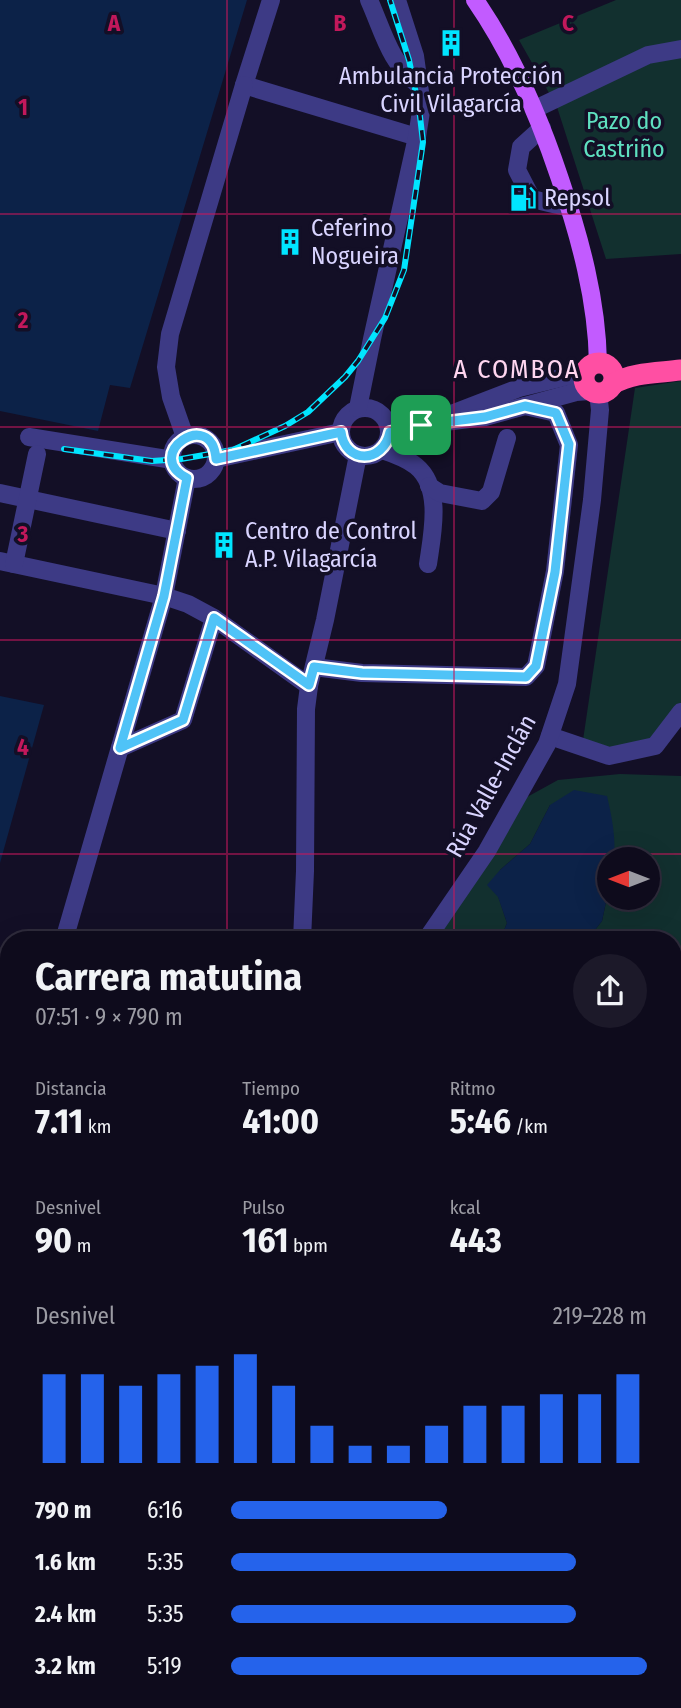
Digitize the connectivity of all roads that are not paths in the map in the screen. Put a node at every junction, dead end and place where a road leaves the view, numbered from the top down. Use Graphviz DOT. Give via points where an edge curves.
graph roads {
  1 [pos="271,0"];
  2 [pos="369,0"];
  3 [pos="397,0"];
  4 [pos="475,0"];
  5 [pos="681,49"];
  6 [pos="244,85"];
  7 [pos="419,85"];
  8 [pos="535,109"];
  9 [pos="542,128"];
  10 [pos="417,137"];
  11 [pos="570,208"];
  12 [pos="681,370"];
  13 [pos="599,378"];
  14 [pos="525,406"];
  15 [pos="358,408"];
  16 [pos="421,425"];
  17 [pos="341,432"];
  18 [pos="390,432"];
  19 [pos="29,437"];
  20 [pos="185,437"];
  21 [pos="507,438"];
  22 [pos="382,450"];
  23 [pos="37,454"];
  24 [pos="358,455"];
  25 [pos="216,459"];
  26 [pos="173,460"];
  27 [pos="187,478"];
  28 [pos="429,486"];
  29 [pos="0,493"];
  30 [pos="28,499"];
  31 [pos="177,531"];
  32 [pos="7,562"];
  33 [pos="428,564"];
  34 [pos="164,596"];
  35 [pos="214,618"];
  36 [pos="314,667"];
  37 [pos="309,685"];
  38 [pos="681,712"];
  39 [pos="550,736"];
  40 [pos="120,748"];
  41 [pos="67,931"];
  42 [pos="302,931"];
  43 [pos="432,931"];
  1 -- 6 [label="street"];
  2 -- 7 [label="street" via="391,54"];
  3 -- 7 [label="street"];
  4 -- 8 [label="main road, Rúa Valle-Inclán"];
  5 -- 8 [label="street" via="648,55"];
  6 -- 10 [label="street"];
  6 -- 20 [label="street" via="170,334 166,368"];
  7 -- 10 [label="street" via="422,105"];
  8 -- 9 [label="main road, Rúa Valle-Inclán"];
  9 -- 11 [label="main road, Rúa Valle-Inclán"];
  9 -- 11 [label="street" via="521,147 516,170 532,199"];
  10 -- 15 [label="street"];
  11 -- 13 [label="main road, Rúa Valle-Inclán" via="586,271"];
  12 -- 13 [label="highway"];
  13 -- 14 [label="street" via="576,392"];
  13 -- 16 [label="street" via="519,388"];
  13 -- 39 [label="street, Rúa Valle-Inclán" via="598,439 579,603 567,684"];
  14 -- 16 [label="street" via="485,417"];
  14 -- 36 [label="street" via="556,413 569,444 555,572 536,666 526,677 362,673"];
  15 -- 17 [label="street" via="346,417"];
  15 -- 18 [label="street" via="380,412"];
  16 -- 18 [label="street"];
  17 -- 24 [label="street" via="348,449"];
  17 -- 25 [label="street"];
  18 -- 22 [label="street"];
  19 -- 26 [label="street"];
  20 -- 25 [label="street" via="207,439"];
  20 -- 26 [label="street" via="176,446"];
  21 -- 28 [label="street" via="491,492 482,500 440,493"];
  22 -- 24 [label="street" via="371,456"];
  22 -- 28 [label="street" via="419,468"];
  23 -- 30 [label="street"];
  24 -- 36 [label="street"];
  25 -- 27 [label="street" via="206,476"];
  26 -- 27 [label="street" via="177,471"];
  27 -- 31 [label="street"];
  28 -- 33 [label="street" via="435,513"];
  29 -- 30 [label="street"];
  30 -- 31 [label="street"];
  30 -- 32 [label="street"];
  31 -- 34 [label="street"];
  32 -- 34 [label="street"];
  34 -- 35 [label="street"];
  34 -- 40 [label="street"];
  35 -- 37 [label="street"];
  35 -- 40 [label="street" via="183,720"];
  36 -- 37 [label="street"];
  37 -- 42 [label="street"];
  38 -- 39 [label="street" via="655,746 609,756"];
  39 -- 43 [label="street, Rúa Valle-Inclán" via="487,851"];
  40 -- 41 [label="street"];
}
